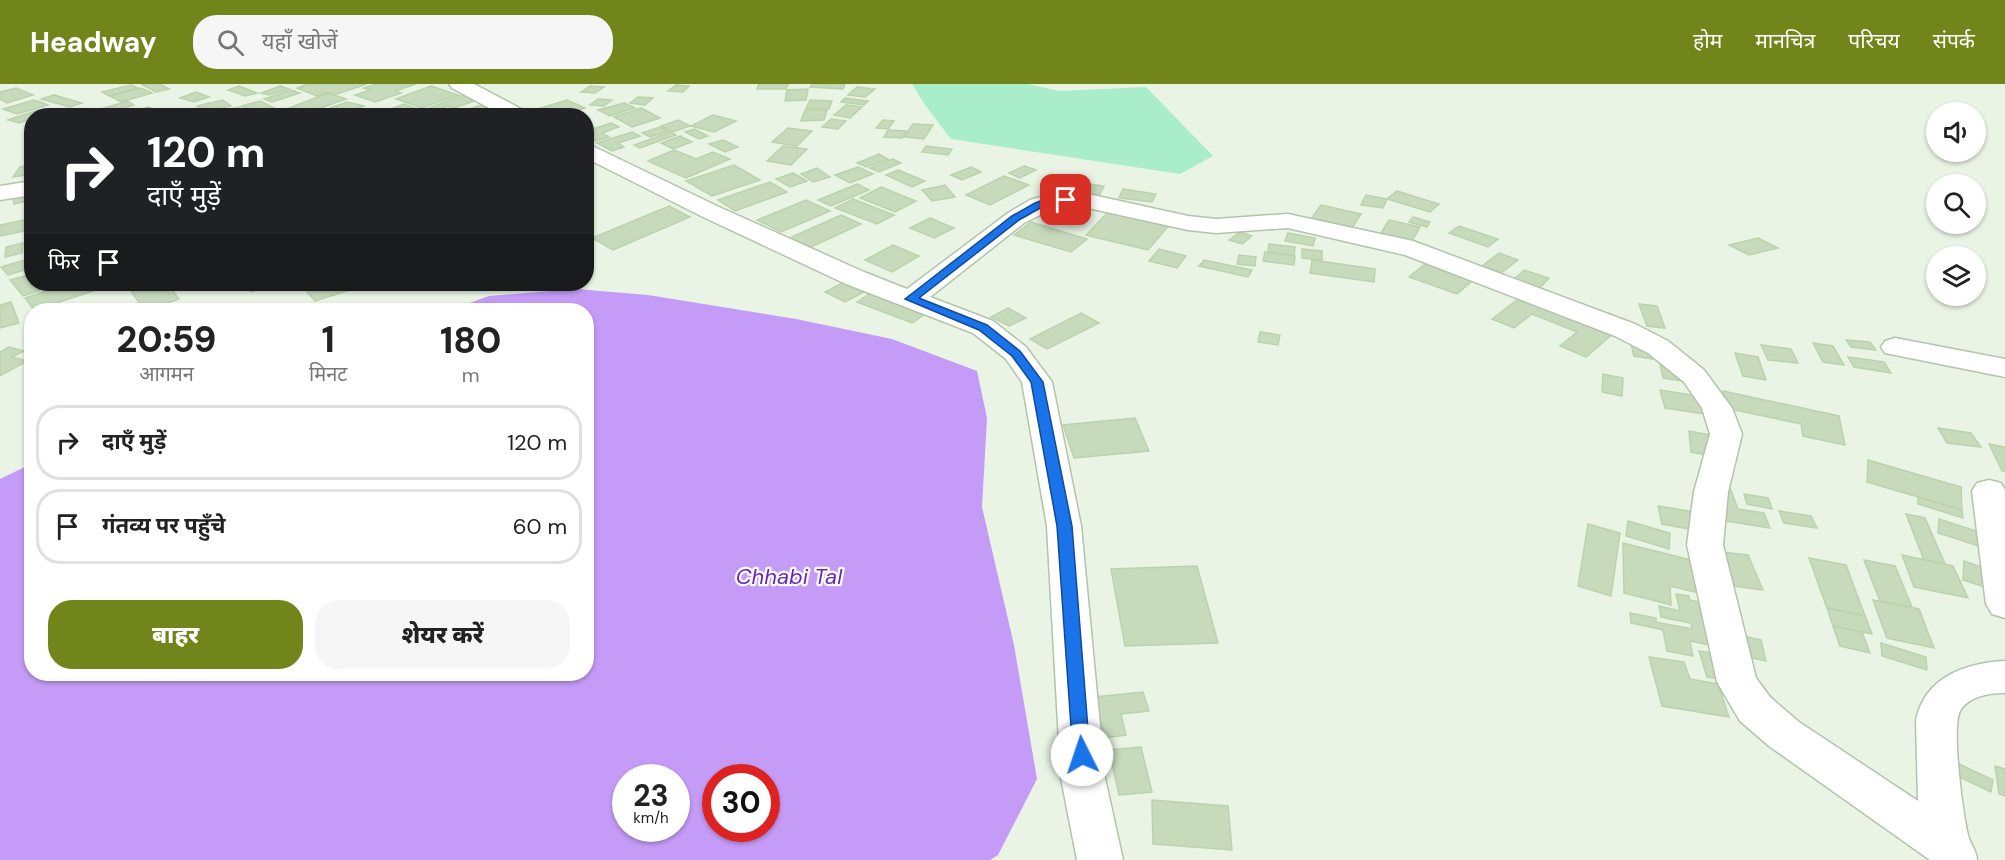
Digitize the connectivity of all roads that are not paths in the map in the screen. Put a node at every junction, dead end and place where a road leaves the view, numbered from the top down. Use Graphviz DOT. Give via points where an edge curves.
graph roads {
  1 [pos="459,84"];
  2 [pos="505,108"];
  3 [pos="594,153"];
  4 [pos="24,189"];
  5 [pos="0,192"];
  6 [pos="911,299"];
  7 [pos="1895,347"];
  8 [pos="2005,368"];
  9 [pos="1989,491"];
  10 [pos="2005,604"];
  11 [pos="2005,677"];
  12 [pos="1951,853"];
  13 [pos="1100,860"];
  1 -- 2 [label="street"];
  3 -- 6 [label="street" via="711,212 855,278"];
  4 -- 5 [label="street"];
  6 -- 12 [label="street" via="1016,218 1054,200 1079,199 1216,226 1288,221 1413,249 1625,330 1658,347 1694,376 1717,408 1726,434 1711,492 1706,546 1737,682 1755,709 1784,734"];
  6 -- 13 [label="street" via="983,327 1016,353 1037,382 1064,526 1083,778"];
  7 -- 8 [label="street"];
  9 -- 10 [label="street"];
  11 -- 12 [label="street" via="1987,677 1955,689 1939,710 1936,760"];
}
